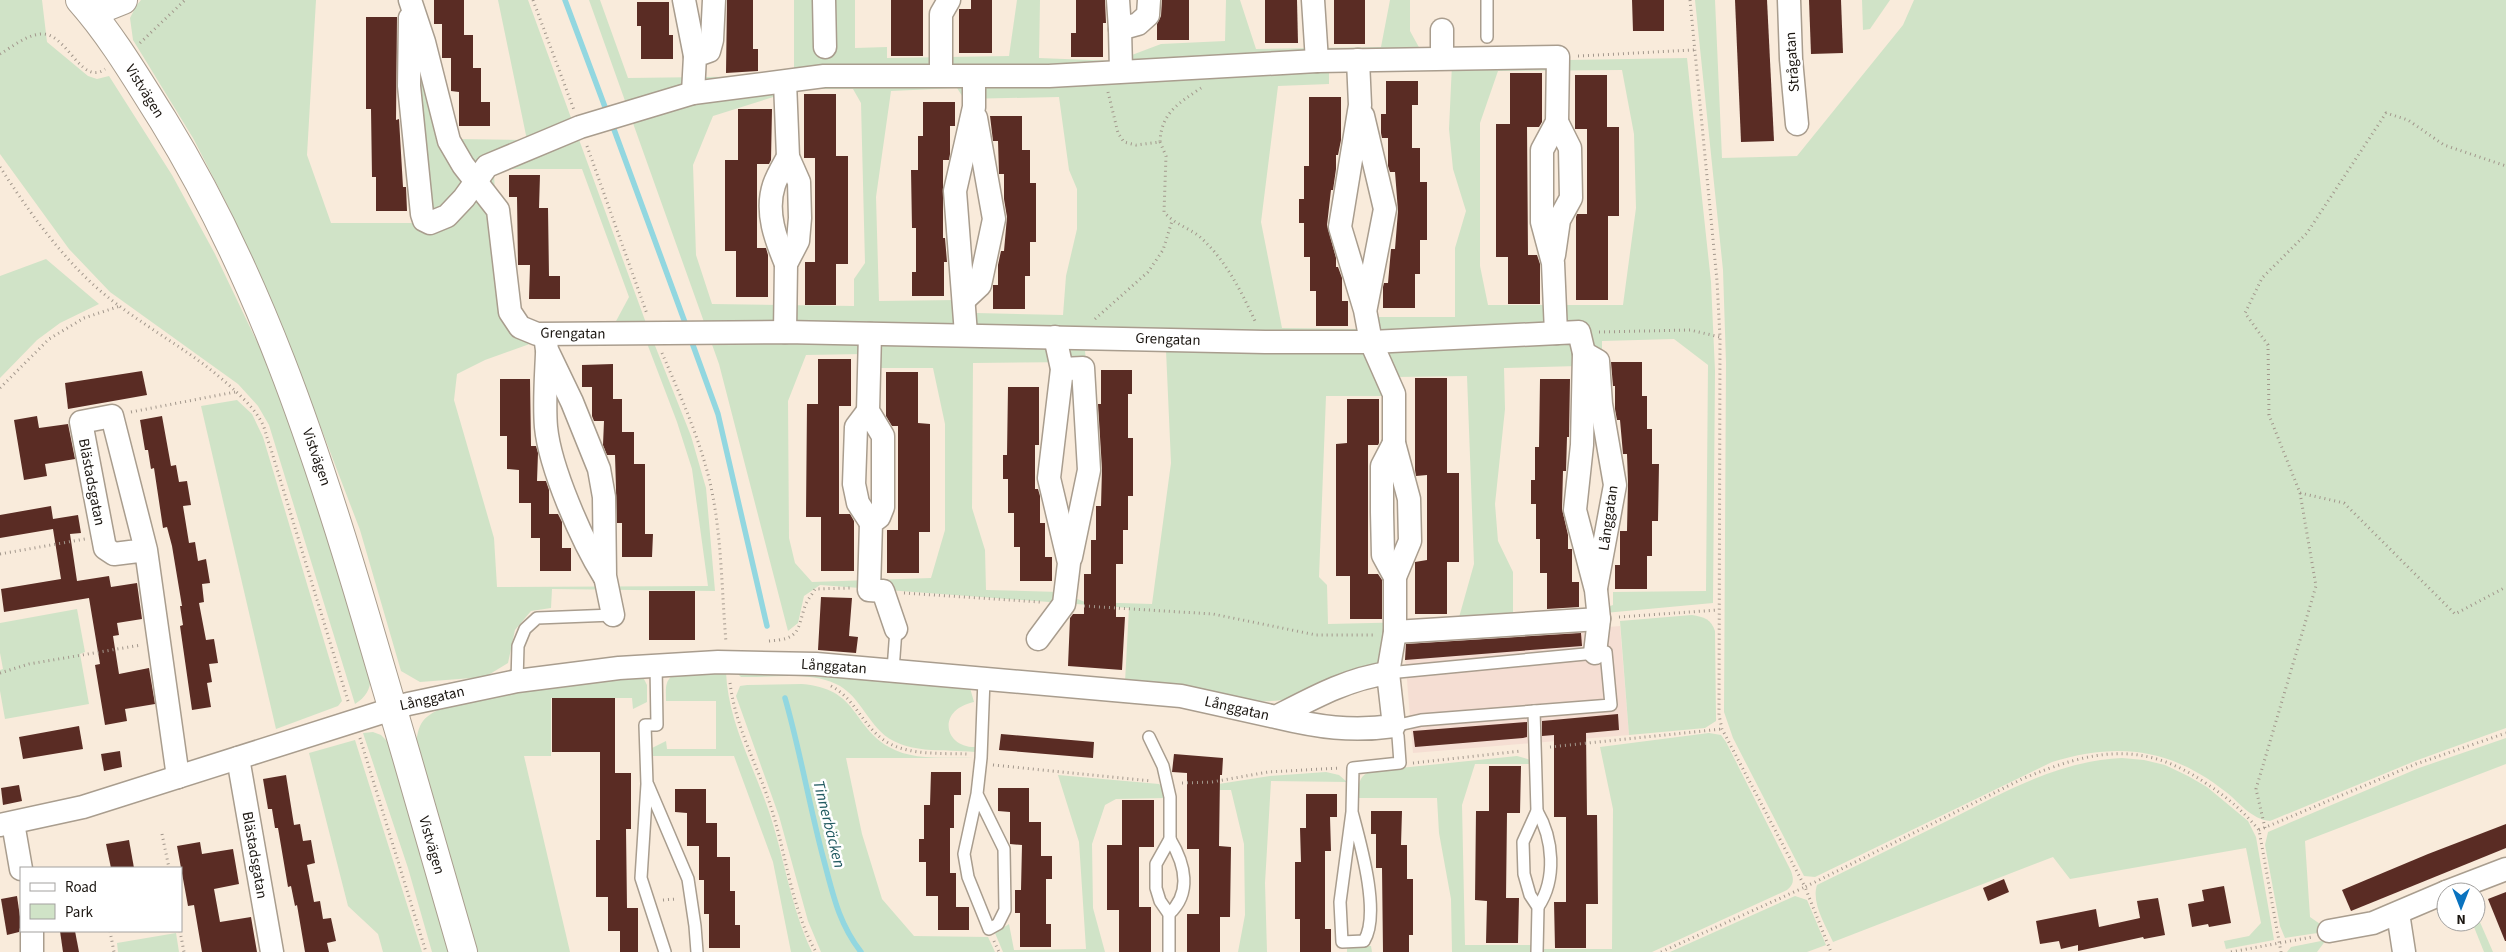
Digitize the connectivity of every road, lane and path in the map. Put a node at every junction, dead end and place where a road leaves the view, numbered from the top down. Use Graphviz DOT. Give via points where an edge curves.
graph roads {
  1 [pos="123,0"];
  2 [pos="533,0"];
  3 [pos="684,0"];
  4 [pos="714,0"];
  5 [pos="824,0"];
  6 [pos="1118,0"];
  7 [pos="1149,0"];
  8 [pos="1313,0"];
  9 [pos="1487,0"];
  10 [pos="1690,0"];
  11 [pos="1789,0"];
  12 [pos="411,2"];
  13 [pos="87,3"];
  14 [pos="941,5"];
  15 [pos="1120,29"];
  16 [pos="1442,30"];
  17 [pos="825,47"];
  18 [pos="1487,47"];
  19 [pos="1694,50"];
  20 [pos="0,54"];
  21 [pos="695,56"];
  22 [pos="1442,58"];
  23 [pos="1558,58"];
  24 [pos="1358,60"];
  25 [pos="1317,61"];
  26 [pos="1112,71"];
  27 [pos="93,73"];
  28 [pos="941,75"];
  29 [pos="974,78"];
  30 [pos="785,82"];
  31 [pos="1208,84"];
  32 [pos="694,93"];
  33 [pos="1360,105"];
  34 [pos="974,107"];
  35 [pos="599,121"];
  36 [pos="1797,124"];
  37 [pos="1160,142"];
  38 [pos="2506,166"];
  39 [pos="0,167"];
  40 [pos="476,181"];
  41 [pos="1172,221"];
  42 [pos="1363,269"];
  43 [pos="965,299"];
  44 [pos="120,306"];
  45 [pos="785,332"];
  46 [pos="654,333"];
  47 [pos="870,334"];
  48 [pos="966,334"];
  49 [pos="1556,334"];
  50 [pos="1064,337"];
  51 [pos="1720,337"];
  52 [pos="1266,342"];
  53 [pos="1371,342"];
  54 [pos="546,343"];
  55 [pos="1581,343"];
  56 [pos="1062,369"];
  57 [pos="0,388"];
  58 [pos="236,392"];
  59 [pos="572,402"];
  60 [pos="546,407"];
  61 [pos="112,416"];
  62 [pos="1394,443"];
  63 [pos="1582,445"];
  64 [pos="1610,446"];
  65 [pos="1382,486"];
  66 [pos="1405,487"];
  67 [pos="2300,493"];
  68 [pos="103,536"];
  69 [pos="146,550"];
  70 [pos="0,554"];
  71 [pos="1069,563"];
  72 [pos="604,576"];
  73 [pos="1395,577"];
  74 [pos="2506,588"];
  75 [pos="1596,590"];
  76 [pos="876,591"];
  77 [pos="1064,604"];
  78 [pos="1718,610"];
  79 [pos="614,615"];
  80 [pos="1599,618"];
  81 [pos="896,629"];
  82 [pos="1395,632"];
  83 [pos="1038,639"];
  84 [pos="760,641"];
  85 [pos="159,642"];
  86 [pos="732,653"];
  87 [pos="1595,653"];
  88 [pos="656,665"];
  89 [pos="893,670"];
  90 [pos="0,673"];
  91 [pos="1388,673"];
  92 [pos="984,679"];
  93 [pos="517,680"];
  94 [pos="826,685"];
  95 [pos="393,708"];
  96 [pos="1534,711"];
  97 [pos="1276,717"];
  98 [pos="354,720"];
  99 [pos="1394,726"];
  100 [pos="1722,729"];
  101 [pos="2506,733"];
  102 [pos="1149,737"];
  103 [pos="1536,749"];
  104 [pos="238,758"];
  105 [pos="981,758"];
  106 [pos="1400,763"];
  107 [pos="178,777"];
  108 [pos="647,784"];
  109 [pos="977,794"];
  110 [pos="1537,810"];
  111 [pos="1352,812"];
  112 [pos="6,824"];
  113 [pos="2265,828"];
  114 [pos="2259,830"];
  115 [pos="162,834"];
  116 [pos="1170,839"];
  117 [pos="20,867"];
  118 [pos="169,867"];
  119 [pos="2506,870"];
  120 [pos="2473,882"];
  121 [pos="1805,887"];
  122 [pos="692,895"];
  123 [pos="2436,896"];
  124 [pos="647,900"];
  125 [pos="1538,907"];
  126 [pos="2398,913"];
  127 [pos="1169,914"];
  128 [pos="2329,931"];
  129 [pos="32,932"];
  130 [pos="110,932"];
  131 [pos="180,932"];
  132 [pos="2280,944"];
  133 [pos="1342,947"];
  134 [pos="32,952"];
  135 [pos="114,952"];
  136 [pos="184,952"];
  137 [pos="272,952"];
  138 [pos="426,952"];
  139 [pos="463,952"];
  140 [pos="665,952"];
  141 [pos="697,952"];
  142 [pos="816,952"];
  143 [pos="1169,952"];
  144 [pos="1537,952"];
  145 [pos="1661,952"];
  146 [pos="1831,952"];
  147 [pos="2231,952"];
  148 [pos="2281,952"];
  149 [pos="2404,952"];
  1 -- 13 [label="main road" via="103,8"];
  2 -- 35 [label="path"];
  3 -- 21 [label="street"];
  4 -- 21 [label="street" via="712,40 708,51"];
  5 -- 17 [label="street"];
  6 -- 15 [label="street"];
  7 -- 15 [label="street" via="1148,15 1138,24"];
  8 -- 25 [label="street"];
  9 -- 18 [label="lane"];
  10 -- 19 [label="path"];
  11 -- 36 [label="street, Strågatan"];
  12 -- 40 [label="street, Grengatan" via="449,140"];
  12 -- 40 [label="street, Grengatan" via="410,86 424,220 437,222 447,216"];
  13 -- 95 [label="main road, Vistvägen" via="195,175 268,326 328,490"];
  14 -- 28 [label="street"];
  15 -- 26 [label="street"];
  16 -- 22 [label="street"];
  18 -- 22 [label="street, Grengatan"];
  18 -- 23 [label="street, Grengatan"];
  19 -- 23 [label="path"];
  19 -- 51 [label="path"];
  20 -- 27 [label="path" via="31,36 47,34 55,37 86,71"];
  21 -- 32 [label="street"];
  22 -- 24 [label="street, Grengatan"];
  23 -- 49 [label="street" via="1557,122 1570,148 1571,198 1551,216"];
  24 -- 25 [label="street, Grengatan"];
  24 -- 33 [label="street"];
  25 -- 26 [label="street, Grengatan"];
  26 -- 29 [label="street, Grengatan"];
  26 -- 37 [label="path" via="1118,133 1124,142 1136,145"];
  28 -- 29 [label="street, Grengatan"];
  28 -- 30 [label="street, Grengatan" via="824,76"];
  29 -- 34 [label="street"];
  30 -- 32 [label="street, Grengatan"];
  30 -- 45 [label="street" via="788,157 773,186 771,210 774,235 786,264"];
  31 -- 37 [label="path" via="1172,108 1160,129"];
  32 -- 35 [label="street, Grengatan"];
  33 -- 42 [label="street" via="1385,210"];
  33 -- 42 [label="street" via="1340,227"];
  34 -- 43 [label="street" via="956,191"];
  34 -- 43 [label="street" via="994,219 980,285"];
  35 -- 40 [label="street, Grengatan" via="487,166"];
  35 -- 46 [label="path"];
  37 -- 41 [label="path" via="1166,156 1164,212"];
  38 -- 67 [label="path" via="2444,145 2408,120 2386,114 2307,233 2262,278 2245,313 2268,345 2269,415"];
  39 -- 44 [label="path" via="71,263"];
  40 -- 54 [label="street, Grengatan" via="498,210 510,312 520,326 537,334"];
  41 -- 50 [label="path" via="1163,250 1148,272"];
  41 -- 52 [label="path" via="1197,235 1221,257"];
  42 -- 53 [label="street"];
  43 -- 48 [label="street"];
  44 -- 57 [label="path" via="84,318 55,335"];
  44 -- 58 [label="path" via="180,346"];
  45 -- 46 [label="street, Grengatan"];
  45 -- 47 [label="street, Grengatan"];
  46 -- 54 [label="street, Grengatan"];
  46 -- 86 [label="path" via="690,418 706,468 715,514 726,643"];
  47 -- 48 [label="street, Grengatan"];
  47 -- 76 [label="street" via="868,411 856,427 854,484 858,503 871,523"];
  48 -- 50 [label="street, Grengatan"];
  49 -- 53 [label="street, Grengatan"];
  49 -- 55 [label="street, Grengatan"];
  50 -- 52 [label="street, Grengatan"];
  50 -- 56 [label="street"];
  51 -- 55 [label="path" via="1690,330"];
  51 -- 78 [label="path"];
  52 -- 53 [label="street, Grengatan"];
  53 -- 62 [label="street" via="1394,394"];
  54 -- 59 [label="street"];
  54 -- 60 [label="street"];
  55 -- 63 [label="street, Långgatan"];
  55 -- 64 [label="street, Långgatan" via="1598,360 1601,404"];
  56 -- 71 [label="street" via="1049,478"];
  56 -- 71 [label="street" via="1083,368 1089,470"];
  58 -- 61 [label="path"];
  58 -- 98 [label="path" via="262,424"];
  59 -- 60 [label="street" via="556,401"];
  59 -- 72 [label="street" via="595,457 602,484"];
  60 -- 72 [label="street" via="550,448 587,548"];
  61 -- 68 [label="street, Blästadsgatan" via="81,422"];
  61 -- 69 [label="street"];
  62 -- 65 [label="street" via="1382,466"];
  62 -- 66 [label="street"];
  63 -- 64 [label="street" via="1601,443"];
  63 -- 75 [label="street, Långgatan" via="1575,510"];
  64 -- 75 [label="street, Långgatan" via="1615,485"];
  65 -- 66 [label="street" via="1396,483"];
  65 -- 73 [label="street" via="1383,555"];
  66 -- 73 [label="street" via="1409,499 1410,541"];
  67 -- 74 [label="path" via="2344,503 2455,614"];
  67 -- 113 [label="path" via="2316,586 2256,789"];
  68 -- 69 [label="street, Blästadsgatan" via="105,548 114,554"];
  68 -- 70 [label="path"];
  69 -- 85 [label="street"];
  71 -- 77 [label="street"];
  72 -- 79 [label="street"];
  73 -- 82 [label="street"];
  75 -- 80 [label="street, Långgatan"];
  76 -- 77 [label="path"];
  76 -- 81 [label="street"];
  76 -- 84 [label="path" via="834,587 815,589 805,605 801,626 793,636"];
  77 -- 82 [label="path" via="1213,614 1316,635 1372,636"];
  77 -- 83 [label="street"];
  78 -- 80 [label="path"];
  78 -- 100 [label="path"];
  79 -- 93 [label="lane" via="537,618 524,629 518,646"];
  80 -- 82 [label="street"];
  80 -- 87 [label="street, Långgatan"];
  81 -- 89 [label="lane"];
  82 -- 91 [label="street"];
  85 -- 90 [label="path" via="29,664"];
  85 -- 107 [label="street"];
  86 -- 88 [label="street, Långgatan"];
  86 -- 89 [label="street, Långgatan"];
  86 -- 142 [label="path" via="734,712 774,816 802,920"];
  87 -- 91 [label="lane"];
  87 -- 96 [label="lane" via="1606,652 1611,705"];
  88 -- 93 [label="street, Långgatan"];
  88 -- 108 [label="lane" via="657,725 645,725"];
  89 -- 92 [label="street, Långgatan"];
  91 -- 97 [label="street, Långgatan" via="1336,686"];
  91 -- 99 [label="street"];
  92 -- 97 [label="street, Långgatan" via="1181,696"];
  92 -- 105 [label="lane"];
  93 -- 95 [label="street, Långgatan"];
  94 -- 105 [label="path" via="843,694 881,738 898,747"];
  95 -- 98 [label="street"];
  95 -- 139 [label="main road, Vistvägen"];
  96 -- 99 [label="lane" via="1420,720"];
  96 -- 103 [label="lane"];
  97 -- 99 [label="street, Långgatan" via="1317,727 1363,730"];
  98 -- 104 [label="street"];
  98 -- 138 [label="path"];
  99 -- 106 [label="lane"];
  100 -- 103 [label="path"];
  100 -- 121 [label="path"];
  101 -- 113 [label="path" via="2416,764"];
  102 -- 116 [label="lane" via="1168,782"];
  103 -- 106 [label="path"];
  103 -- 110 [label="lane"];
  104 -- 107 [label="street"];
  104 -- 137 [label="street, Blästadsgatan"];
  105 -- 109 [label="lane"];
  106 -- 111 [label="lane" via="1353,768"];
  107 -- 112 [label="street" via="83,807"];
  108 -- 122 [label="lane"];
  108 -- 124 [label="lane" via="640,868"];
  109 -- 109 [label="lane" via="1004,849 1005,910 998,924 989,929 968,877 964,854"];
  110 -- 125 [label="lane" via="1547,830 1550,878"];
  110 -- 125 [label="lane" via="1523,842 1523,866 1526,884"];
  111 -- 133 [label="lane" via="1341,883"];
  111 -- 133 [label="lane" via="1366,869 1370,926 1364,940"];
  112 -- 117 [label="street"];
  113 -- 114 [label="path"];
  114 -- 121 [label="path" via="2218,791 2181,767 2143,755 2099,755 2053,766 2022,779"];
  114 -- 132 [label="path"];
  115 -- 118 [label="path"];
  116 -- 127 [label="lane" via="1156,864 1160,900"];
  116 -- 127 [label="lane" via="1178,853 1184,880 1183,898"];
  119 -- 120 [label="street"];
  121 -- 145 [label="path"];
  121 -- 146 [label="path"];
  122 -- 124 [label="path"];
  122 -- 141 [label="lane"];
  123 -- 126 [label="street"];
  124 -- 140 [label="lane"];
  125 -- 144 [label="lane"];
  126 -- 128 [label="street"];
  126 -- 149 [label="street"];
  127 -- 143 [label="lane"];
  128 -- 132 [label="path"];
  129 -- 134 [label="street"];
  130 -- 135 [label="path"];
  131 -- 136 [label="path"];
  132 -- 147 [label="path"];
  132 -- 148 [label="path"];
}
